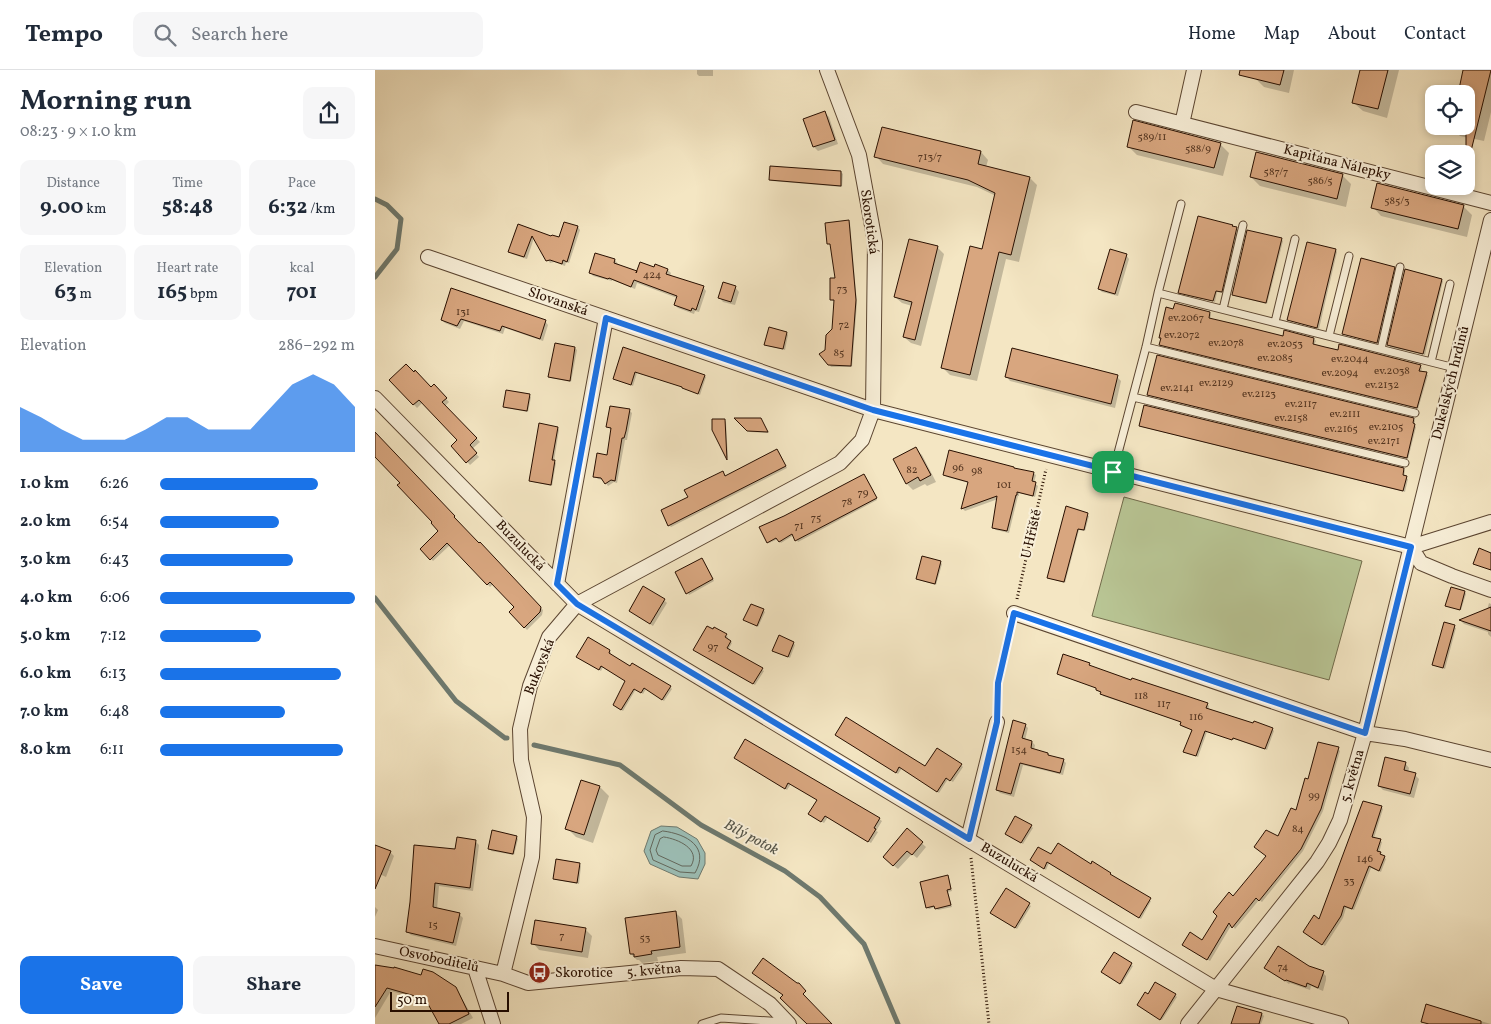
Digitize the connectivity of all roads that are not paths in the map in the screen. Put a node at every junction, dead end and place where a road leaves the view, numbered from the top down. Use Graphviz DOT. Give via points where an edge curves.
graph roads {
  1 [pos="827,70"];
  2 [pos="1194,70"];
  3 [pos="1136,112"];
  4 [pos="1182,124"];
  5 [pos="1491,203"];
  6 [pos="1181,204"];
  7 [pos="1491,220"];
  8 [pos="1243,225"];
  9 [pos="1295,239"];
  10 [pos="1488,244"];
  11 [pos="1349,256"];
  12 [pos="428,257"];
  13 [pos="1400,267"];
  14 [pos="1450,284"];
  15 [pos="1159,293"];
  16 [pos="1223,309"];
  17 [pos="606,318"];
  18 [pos="1275,322"];
  19 [pos="1329,336"];
  20 [pos="1146,347"];
  21 [pos="1381,349"];
  22 [pos="1431,362"];
  23 [pos="1455,368"];
  24 [pos="1133,397"];
  25 [pos="375,398"];
  26 [pos="873,410"];
  27 [pos="1415,413"];
  28 [pos="1405,463"];
  29 [pos="1113,472"];
  30 [pos="1491,522"];
  31 [pos="1411,547"];
  32 [pos="557,584"];
  33 [pos="1491,590"];
  34 [pos="577,604"];
  35 [pos="1014,613"];
  36 [pos="997,722"];
  37 [pos="1365,733"];
  38 [pos="1491,760"];
  39 [pos="969,839"];
  40 [pos="375,946"];
  41 [pos="475,968"];
  42 [pos="503,974"];
  43 [pos="1216,989"];
  44 [pos="788,1023"];
  45 [pos="493,1024"];
  46 [pos="702,1024"];
  47 [pos="1188,1024"];
  48 [pos="1341,1024"];
  1 -- 26 [label="street, Skorotická" via="859,155 875,242"];
  2 -- 4 [label="street"];
  3 -- 4 [label="street, Kapitána Nálepky"];
  4 -- 5 [label="street, Kapitána Nálepky"];
  6 -- 15 [label="lane"];
  7 -- 10 [label="street, Dukelských hrdinů"];
  8 -- 16 [label="lane"];
  9 -- 18 [label="lane"];
  10 -- 23 [label="street, Dukelských hrdinů"];
  11 -- 19 [label="lane"];
  12 -- 17 [label="street, Slovanská"];
  13 -- 21 [label="lane"];
  14 -- 22 [label="lane"];
  15 -- 16 [label="lane"];
  15 -- 20 [label="lane"];
  16 -- 18 [label="lane"];
  17 -- 26 [label="street, Slovanská"];
  17 -- 32 [label="street"];
  18 -- 19 [label="lane"];
  19 -- 21 [label="lane"];
  20 -- 24 [label="lane"];
  20 -- 27 [label="lane"];
  21 -- 22 [label="lane"];
  22 -- 23 [label="lane"];
  23 -- 31 [label="street, Dukelských hrdinů"];
  24 -- 28 [label="lane"];
  24 -- 29 [label="lane"];
  25 -- 32 [label="street, Buzulucká"];
  26 -- 29 [label="street, Slovanská"];
  26 -- 34 [label="street, Bukovská" via="861,440 840,463"];
  29 -- 31 [label="street, Slovanská"];
  30 -- 31 [label="street"];
  31 -- 33 [label="street" via="1421,563"];
  31 -- 37 [label="street, 5. května"];
  32 -- 34 [label="street, Buzulucká"];
  34 -- 39 [label="street, Buzulucká"];
  34 -- 42 [label="street, Bukovská" via="549,638 530,686 520,729 521,760 534,817 532,857"];
  35 -- 37 [label="street"];
  36 -- 39 [label="street"];
  37 -- 38 [label="street" via="1405,739"];
  37 -- 43 [label="street, 5. května" via="1340,820 1329,843"];
  39 -- 43 [label="street, Buzulucká"];
  40 -- 41 [label="street, Osvoboditelů"];
  41 -- 42 [label="street, Osvoboditelů"];
  41 -- 45 [label="street"];
  42 -- 44 [label="street, 5. května" via="528,983 681,968 718,969 771,1004"];
  43 -- 47 [label="street, 5. května"];
  43 -- 48 [label="street, Buzulucká"];
  44 -- 46 [label="lane" via="721,1018"];
}
